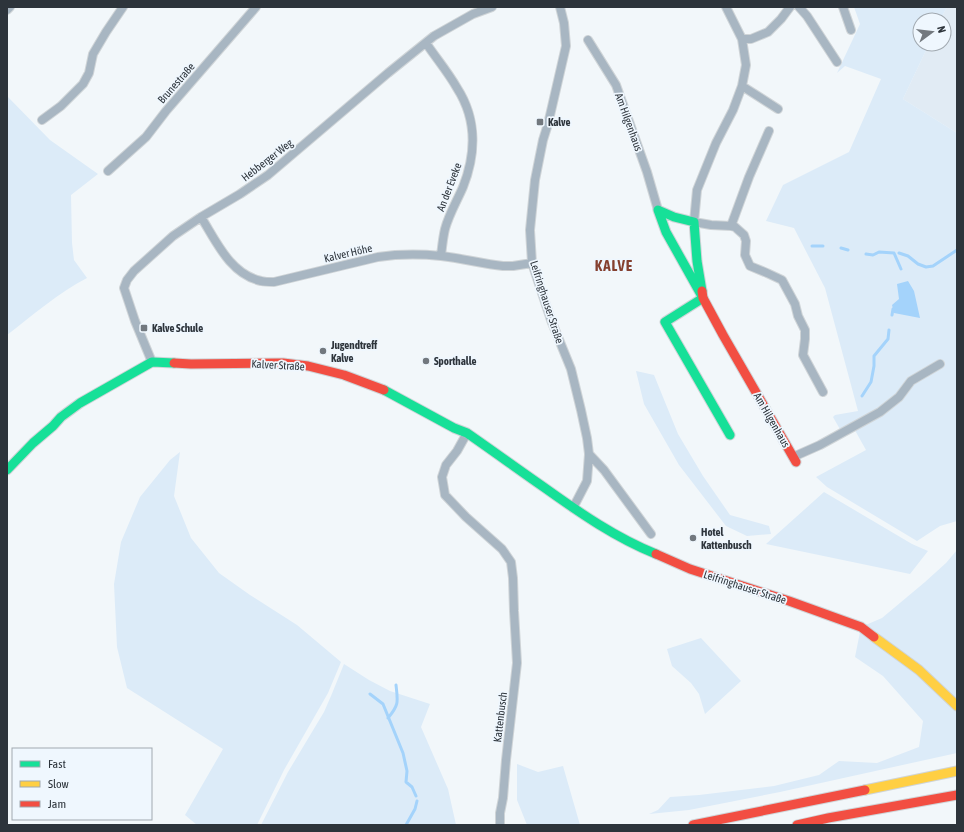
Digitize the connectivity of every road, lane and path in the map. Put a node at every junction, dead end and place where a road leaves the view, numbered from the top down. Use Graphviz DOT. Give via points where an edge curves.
graph roads {
  1 [pos="10,7"];
  2 [pos="123,7"];
  3 [pos="256,7"];
  4 [pos="492,7"];
  5 [pos="560,7"];
  6 [pos="726,7"];
  7 [pos="790,7"];
  8 [pos="799,7"];
  9 [pos="843,7"];
  10 [pos="7,10"];
  11 [pos="851,30"];
  12 [pos="742,39"];
  13 [pos="588,40"];
  14 [pos="426,43"];
  15 [pos="837,62"];
  16 [pos="742,86"];
  17 [pos="778,109"];
  18 [pos="42,120"];
  19 [pos="769,131"];
  20 [pos="108,171"];
  21 [pos="658,210"];
  22 [pos="201,217"];
  23 [pos="694,222"];
  24 [pos="732,226"];
  25 [pos="441,256"];
  26 [pos="532,263"];
  27 [pos="703,298"];
  28 [pos="152,362"];
  29 [pos="940,364"];
  30 [pos="823,392"];
  31 [pos="467,433"];
  32 [pos="730,435"];
  33 [pos="589,454"];
  34 [pos="795,460"];
  35 [pos="7,470"];
  36 [pos="573,508"];
  37 [pos="651,534"];
  38 [pos="957,706"];
  39 [pos="957,771"];
  40 [pos="957,795"];
  41 [pos="500,825"];
  42 [pos="694,825"];
  43 [pos="797,825"];
  1 -- 10 [label="street"];
  2 -- 18 [label="street" via="93,54 89,74 82,84 61,106"];
  3 -- 20 [label="street, Brunestraße" via="146,137"];
  4 -- 14 [label="street, Hebberger Weg" via="473,14"];
  5 -- 26 [label="street, Leifringhauser Straße" via="566,46 534,180 530,230"];
  6 -- 12 [label="street, Am Hilgenhaus"];
  7 -- 12 [label="street" via="768,32 751,39"];
  8 -- 15 [label="street"];
  9 -- 11 [label="street"];
  12 -- 16 [label="street, Am Hilgenhaus" via="746,65"];
  13 -- 21 [label="street, Am Hilgenhaus" via="616,85"];
  14 -- 22 [label="street, Hebberger Weg" via="268,175"];
  14 -- 25 [label="street, An der Eveke" via="458,88 471,120 473,141 470,164 445,229"];
  16 -- 17 [label="street"];
  16 -- 23 [label="street, Am Hilgenhaus" via="702,175 697,190"];
  19 -- 24 [label="street"];
  21 -- 23 [label="main road"];
  21 -- 27 [label="main road, Am Hilgenhaus" via="666,232"];
  22 -- 25 [label="street, Kalver Höhe" via="228,261 244,274 261,281 274,282 378,257"];
  22 -- 28 [label="street, Hebberger Weg" via="173,236 134,271 124,288"];
  23 -- 24 [label="street"];
  23 -- 27 [label="main road, Am Hilgenhaus"];
  24 -- 30 [label="street" via="744,235 745,255 750,266 782,280 805,330 803,355"];
  25 -- 26 [label="street, Kalver Höhe" via="503,266"];
  26 -- 33 [label="street, Leifringhauser Straße" via="571,369"];
  27 -- 32 [label="main road" via="665,322"];
  27 -- 34 [label="main road, Am Hilgenhaus"];
  28 -- 31 [label="main road, Kalver Straße" via="283,363 308,366 380,388"];
  28 -- 35 [label="main road" via="80,402"];
  29 -- 34 [label="street, Am Hilgenhaus" via="911,381 899,397 880,412"];
  31 -- 36 [label="main road, Kalver Straße"];
  31 -- 41 [label="street, Kattenbusch" via="446,465 442,477 445,495 502,549 511,562 513,578 517,663"];
  33 -- 36 [label="street, Leifringhauser Straße" via="587,481"];
  33 -- 37 [label="street" via="604,470"];
  36 -- 38 [label="main road, Leifringhauser Straße" via="615,535 690,570 861,627 919,670"];
  39 -- 42 [label="main road"];
  40 -- 43 [label="main road"];
}
